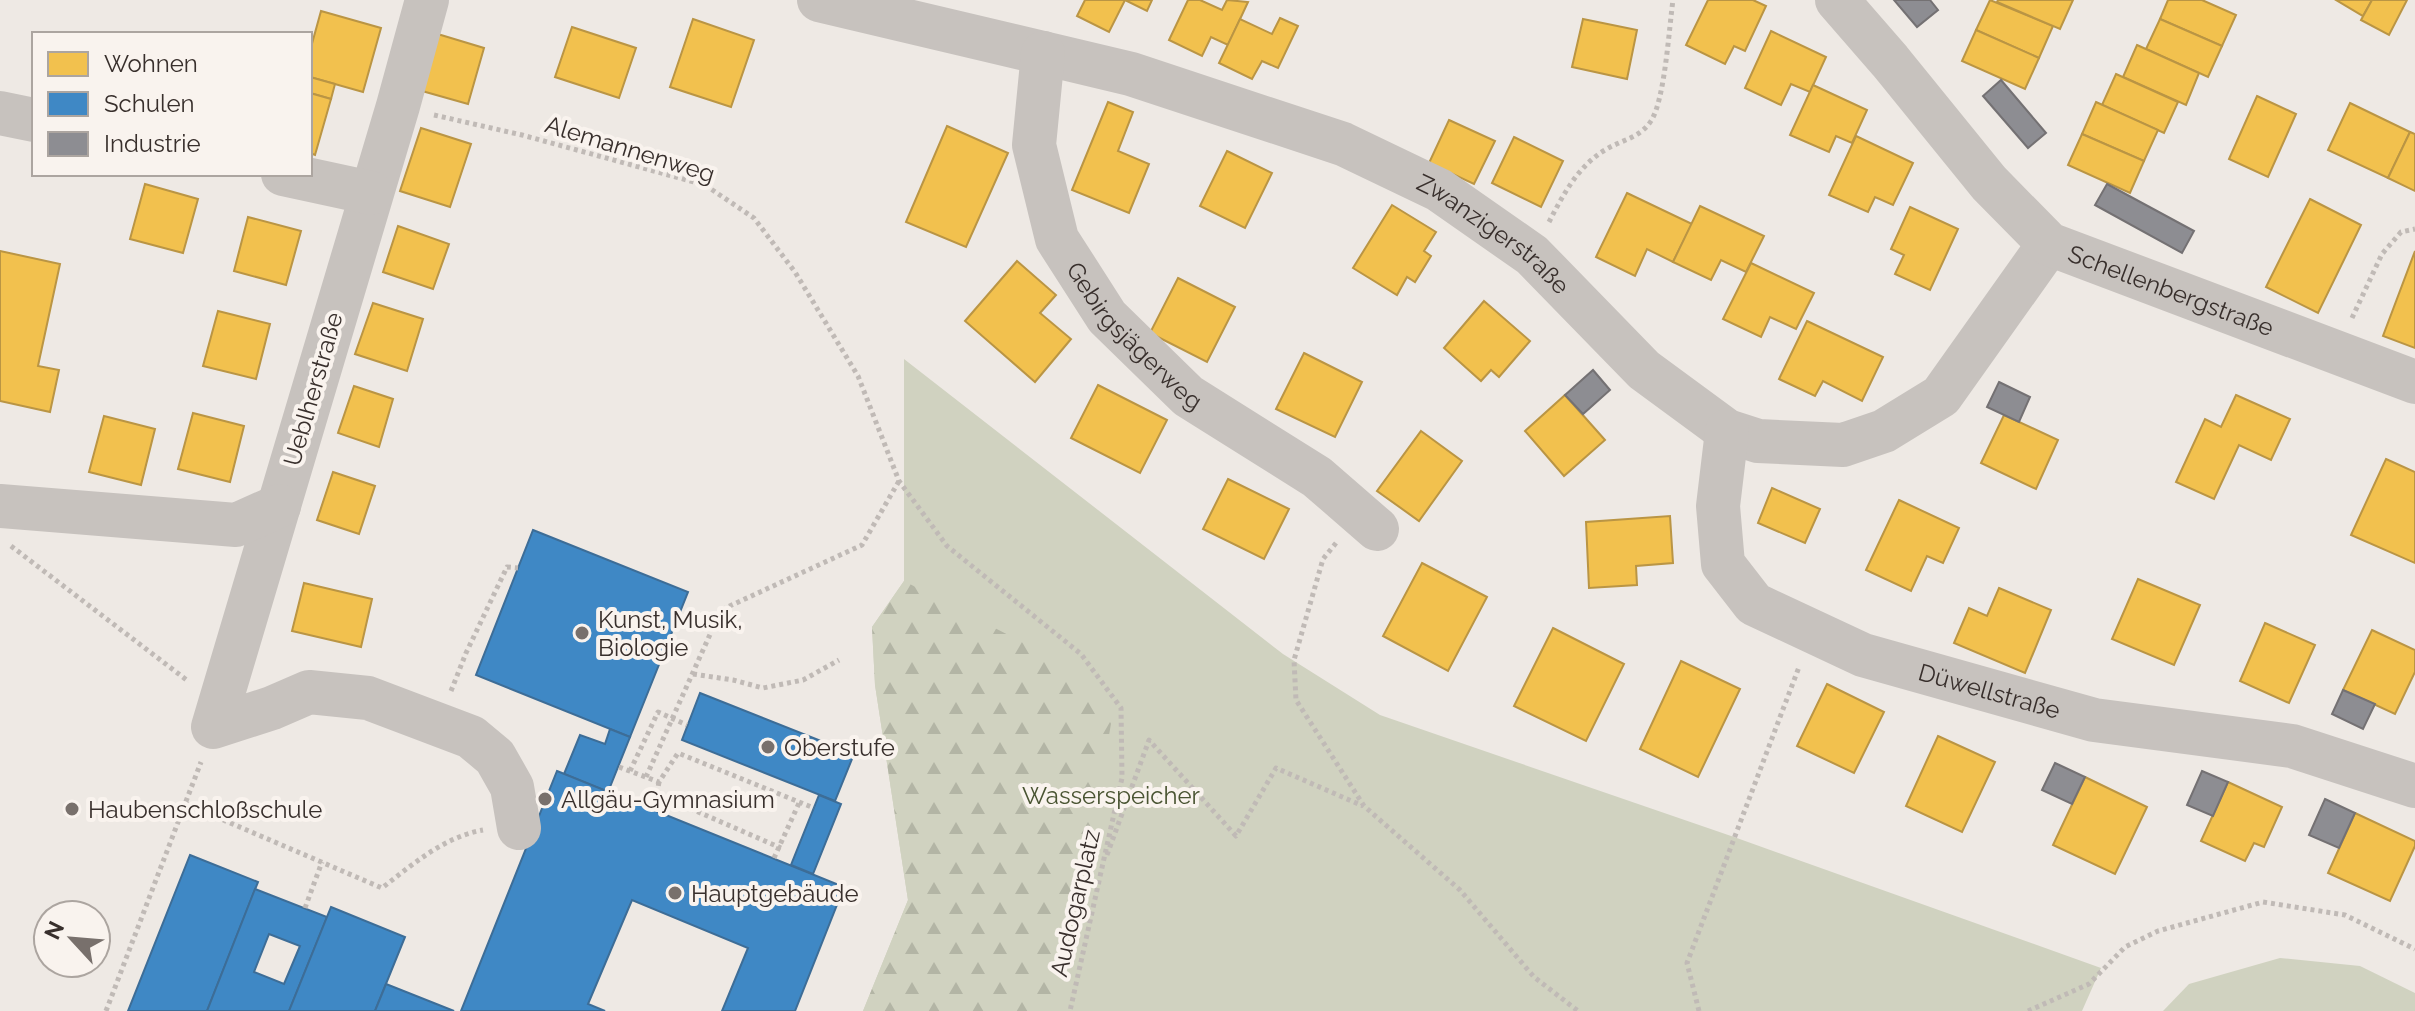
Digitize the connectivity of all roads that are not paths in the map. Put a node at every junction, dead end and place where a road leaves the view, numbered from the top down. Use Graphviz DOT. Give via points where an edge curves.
graph roads {
  1 [pos="427,0"];
  2 [pos="819,0"];
  3 [pos="1837,0"];
  4 [pos="1043,53"];
  5 [pos="0,113"];
  6 [pos="32,120"];
  7 [pos="292,176"];
  8 [pos="371,193"];
  9 [pos="2049,244"];
  10 [pos="2415,382"];
  11 [pos="1727,431"];
  12 [pos="0,506"];
  13 [pos="279,506"];
  14 [pos="1377,529"];
  15 [pos="2415,786"];
  16 [pos="519,828"];
  1 -- 8 [label="street, Ueblherstraße"];
  2 -- 4 [label="street, Zwanzigerstraße"];
  3 -- 9 [label="street, Schellenbergstraße" via="1989,183"];
  4 -- 11 [label="street, Zwanzigerstraße" via="1131,74 1343,144 1439,190 1532,255 1644,370"];
  4 -- 14 [label="street, Gebirgsjägerweg" via="1034,145 1057,239 1107,317 1188,396 1317,477"];
  5 -- 6 [label="street"];
  7 -- 8 [label="street"];
  8 -- 13 [label="street, Ueblherstraße"];
  9 -- 10 [label="street, Schellenbergstraße"];
  9 -- 11 [label="street, Zwanzigerstraße" via="1941,396 1884,431 1843,445 1758,441"];
  11 -- 15 [label="street, Düwellstraße" via="1718,506 1723,564 1754,604 1863,655 2094,720 2292,746"];
  12 -- 13 [label="street" via="236,525"];
  13 -- 16 [label="street, Ueblherstraße" via="216,716 272,708 309,692 368,698 439,724 471,737 495,757 512,787"];
}
